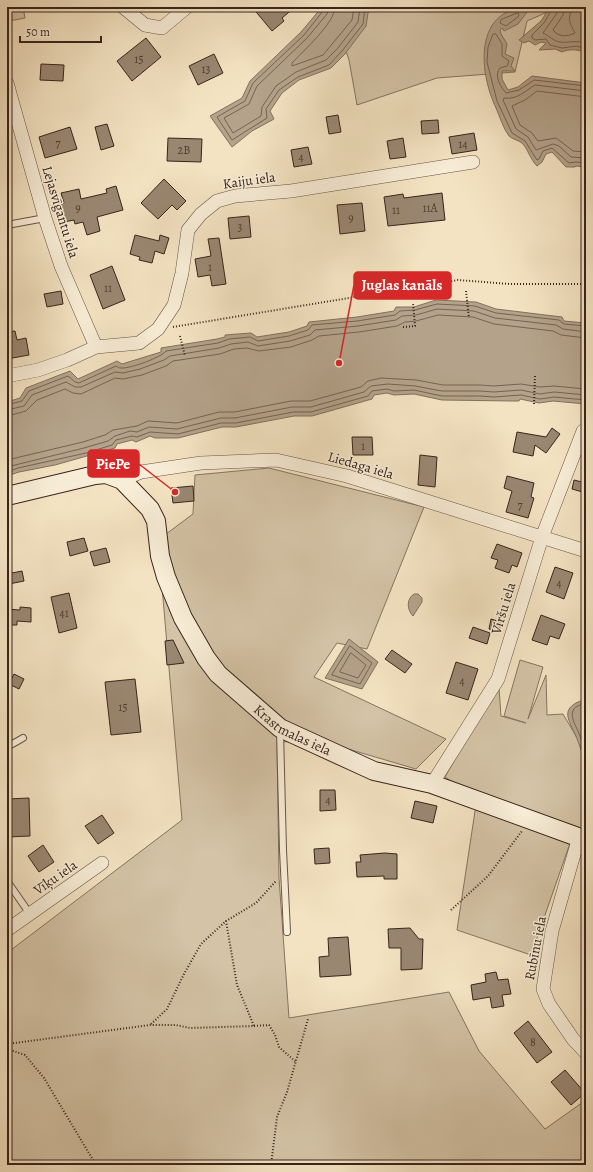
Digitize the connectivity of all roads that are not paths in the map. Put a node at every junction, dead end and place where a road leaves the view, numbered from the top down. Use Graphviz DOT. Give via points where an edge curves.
graph roads {
  1 [pos="123,7"];
  2 [pos="187,7"];
  3 [pos="7,83"];
  4 [pos="473,162"];
  5 [pos="45,218"];
  6 [pos="7,225"];
  7 [pos="96,347"];
  8 [pos="7,376"];
  9 [pos="585,432"];
  10 [pos="122,480"];
  11 [pos="7,496"];
  12 [pos="542,537"];
  13 [pos="586,551"];
  14 [pos="280,728"];
  15 [pos="23,738"];
  16 [pos="7,747"];
  17 [pos="432,784"];
  18 [pos="582,838"];
  19 [pos="102,863"];
  20 [pos="7,881"];
  21 [pos="30,914"];
  22 [pos="7,930"];
  23 [pos="287,932"];
  24 [pos="586,1053"];
  1 -- 2 [label="street" via="145,24 162,28"];
  3 -- 5 [label="street, Lejasvīgantu iela"];
  4 -- 7 [label="street, Kaiju iela" via="291,191 235,196 217,201 201,214 188,230 174,305 158,329 139,343"];
  5 -- 6 [label="lane"];
  5 -- 7 [label="street, Lejasvīgantu iela" via="61,266"];
  7 -- 8 [label="street, Kaiju iela" via="38,370"];
  9 -- 12 [label="street, Viršu iela"];
  10 -- 11 [label="street" via="106,474 96,475"];
  10 -- 12 [label="street, Liedaga iela" via="141,472 201,464 276,460 347,476"];
  10 -- 14 [label="street, Krastmalas iela" via="150,509 156,521 160,556 166,578 183,618 206,658 218,674"];
  12 -- 13 [label="street, Liedaga iela"];
  12 -- 17 [label="street, Viršu iela" via="498,679"];
  14 -- 17 [label="street, Krastmalas iela" via="374,771"];
  14 -- 23 [label="lane" via="282,850"];
  15 -- 16 [label="lane"];
  17 -- 18 [label="street, Krastmalas iela"];
  18 -- 24 [label="street, Rubīnu iela" via="552,931 543,989 549,1004"];
  19 -- 21 [label="street, Vīķu iela"];
  20 -- 21 [label="lane"];
  21 -- 22 [label="street, Vīķu iela"];
}
